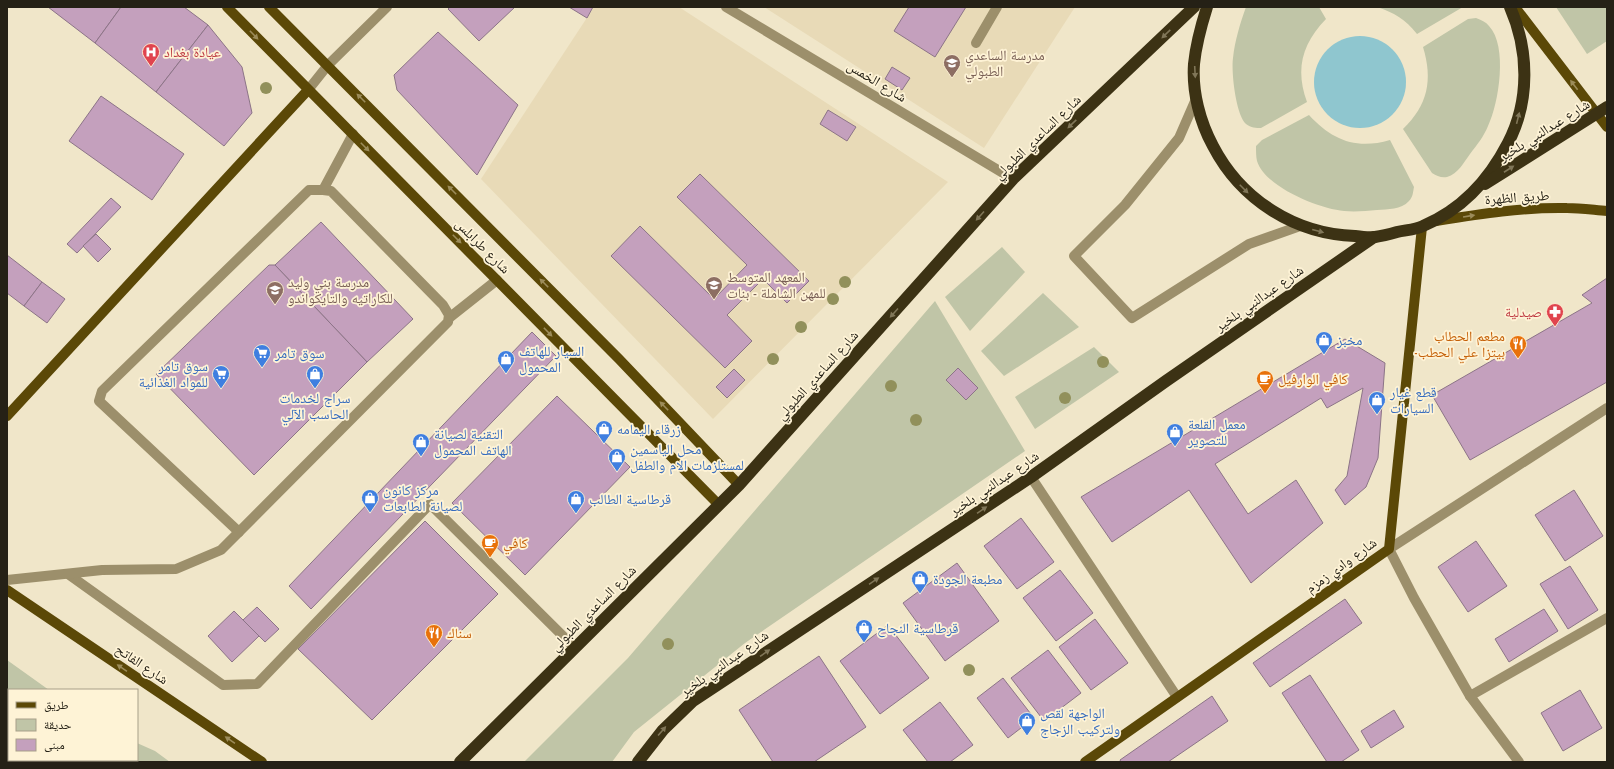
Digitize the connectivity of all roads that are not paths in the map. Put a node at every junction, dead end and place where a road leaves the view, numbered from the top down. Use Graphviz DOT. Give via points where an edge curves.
graph roads {
  1 [pos="227,7"];
  2 [pos="269,7"];
  3 [pos="387,7"];
  4 [pos="726,7"];
  5 [pos="997,7"];
  6 [pos="1194,7"];
  7 [pos="1207,7"];
  8 [pos="1510,7"];
  9 [pos="1515,7"];
  10 [pos="976,43"];
  11 [pos="328,65"];
  12 [pos="308,90"];
  13 [pos="1196,99"];
  14 [pos="1607,107"];
  15 [pos="1596,114"];
  16 [pos="1607,127"];
  17 [pos="353,134"];
  18 [pos="1013,180"];
  19 [pos="323,190"];
  20 [pos="1476,190"];
  21 [pos="1607,211"];
  22 [pos="1426,224"];
  23 [pos="1300,226"];
  24 [pos="1374,237"];
  25 [pos="497,280"];
  26 [pos="449,318"];
  27 [pos="1607,408"];
  28 [pos="7,416"];
  29 [pos="1031,477"];
  30 [pos="739,485"];
  31 [pos="719,505"];
  32 [pos="239,532"];
  33 [pos="1389,549"];
  34 [pos="68,574"];
  35 [pos="7,580"];
  36 [pos="7,590"];
  37 [pos="1607,618"];
  38 [pos="575,648"];
  39 [pos="1470,696"];
  40 [pos="1177,698"];
  41 [pos="262,762"];
  42 [pos="460,762"];
  43 [pos="638,762"];
  44 [pos="1085,762"];
  45 [pos="1519,762"];
  1 -- 12 [label="main road, شارع طرابلس, one-way"];
  2 -- 11 [label="main road, شارع طرابلس"];
  3 -- 11 [label="street"];
  4 -- 18 [label="street, شارع الخمس"];
  5 -- 10 [label="street"];
  6 -- 18 [label="highway, شارع الساعدي الطبولي, one-way"];
  7 -- 13 [label="highway, one-way" via="1199,32 1194,66"];
  20 -- 8 [label="highway, one-way" via="1498,162 1514,131 1523,96 1524,60 1518,25"];
  15 -- 9 [label="main road, one-way"];
  11 -- 12 [label="street"];
  30 -- 11 [label="main road, شارع طرابلس, one-way" via="619,359"];
  12 -- 17 [label="main road, شارع طرابلس"];
  12 -- 28 [label="main road"];
  13 -- 23 [label="highway, one-way" via="1206,132 1221,162 1243,189 1269,210"];
  13 -- 23 [label="street" via="1179,138 1125,205 1074,256 1132,318 1248,244"];
  14 -- 15 [label="highway, شارع عبدالنبي بلخير"];
  15 -- 16 [label="main road"];
  20 -- 15 [label="highway, شارع عبدالنبي بلخير, one-way"];
  17 -- 19 [label="street"];
  17 -- 25 [label="main road, شارع طرابلس, one-way"];
  18 -- 30 [label="highway, شارع الساعدي الطبولي, one-way"];
  19 -- 26 [label="street" via="331,191 443,305 450,315"];
  19 -- 32 [label="street" via="309,190 102,391 99,401"];
  20 -- 22 [label="highway" via="1455,208"];
  22 -- 21 [label="main road, طريق الظهرة, one-way" via="1521,210 1567,208"];
  22 -- 24 [label="highway"];
  22 -- 33 [label="main road, شارع وادي زمزم"];
  23 -- 24 [label="highway, one-way" via="1336,236"];
  24 -- 29 [label="highway, شارع عبدالنبي بلخير"];
  25 -- 26 [label="street"];
  25 -- 31 [label="main road, شارع طرابلس, one-way"];
  26 -- 32 [label="street" via="448,322"];
  27 -- 33 [label="street"];
  29 -- 40 [label="street"];
  43 -- 29 [label="highway, شارع عبدالنبي بلخير, one-way" via="663,730 693,701"];
  30 -- 31 [label="highway, شارع الساعدي الطبولي"];
  31 -- 38 [label="highway, شارع الساعدي الطبولي"];
  32 -- 34 [label="street" via="221,550 176,569 102,570"];
  33 -- 39 [label="street"];
  33 -- 40 [label="main road, شارع وادي زمزم"];
  34 -- 35 [label="street"];
  34 -- 38 [label="street" via="223,685 257,684 430,504"];
  41 -- 36 [label="main road, شارع الفاتح, one-way"];
  37 -- 39 [label="street"];
  38 -- 42 [label="highway, شارع الساعدي الطبولي"];
  39 -- 45 [label="street"];
  40 -- 44 [label="main road, شارع وادي زمزم"];
}
